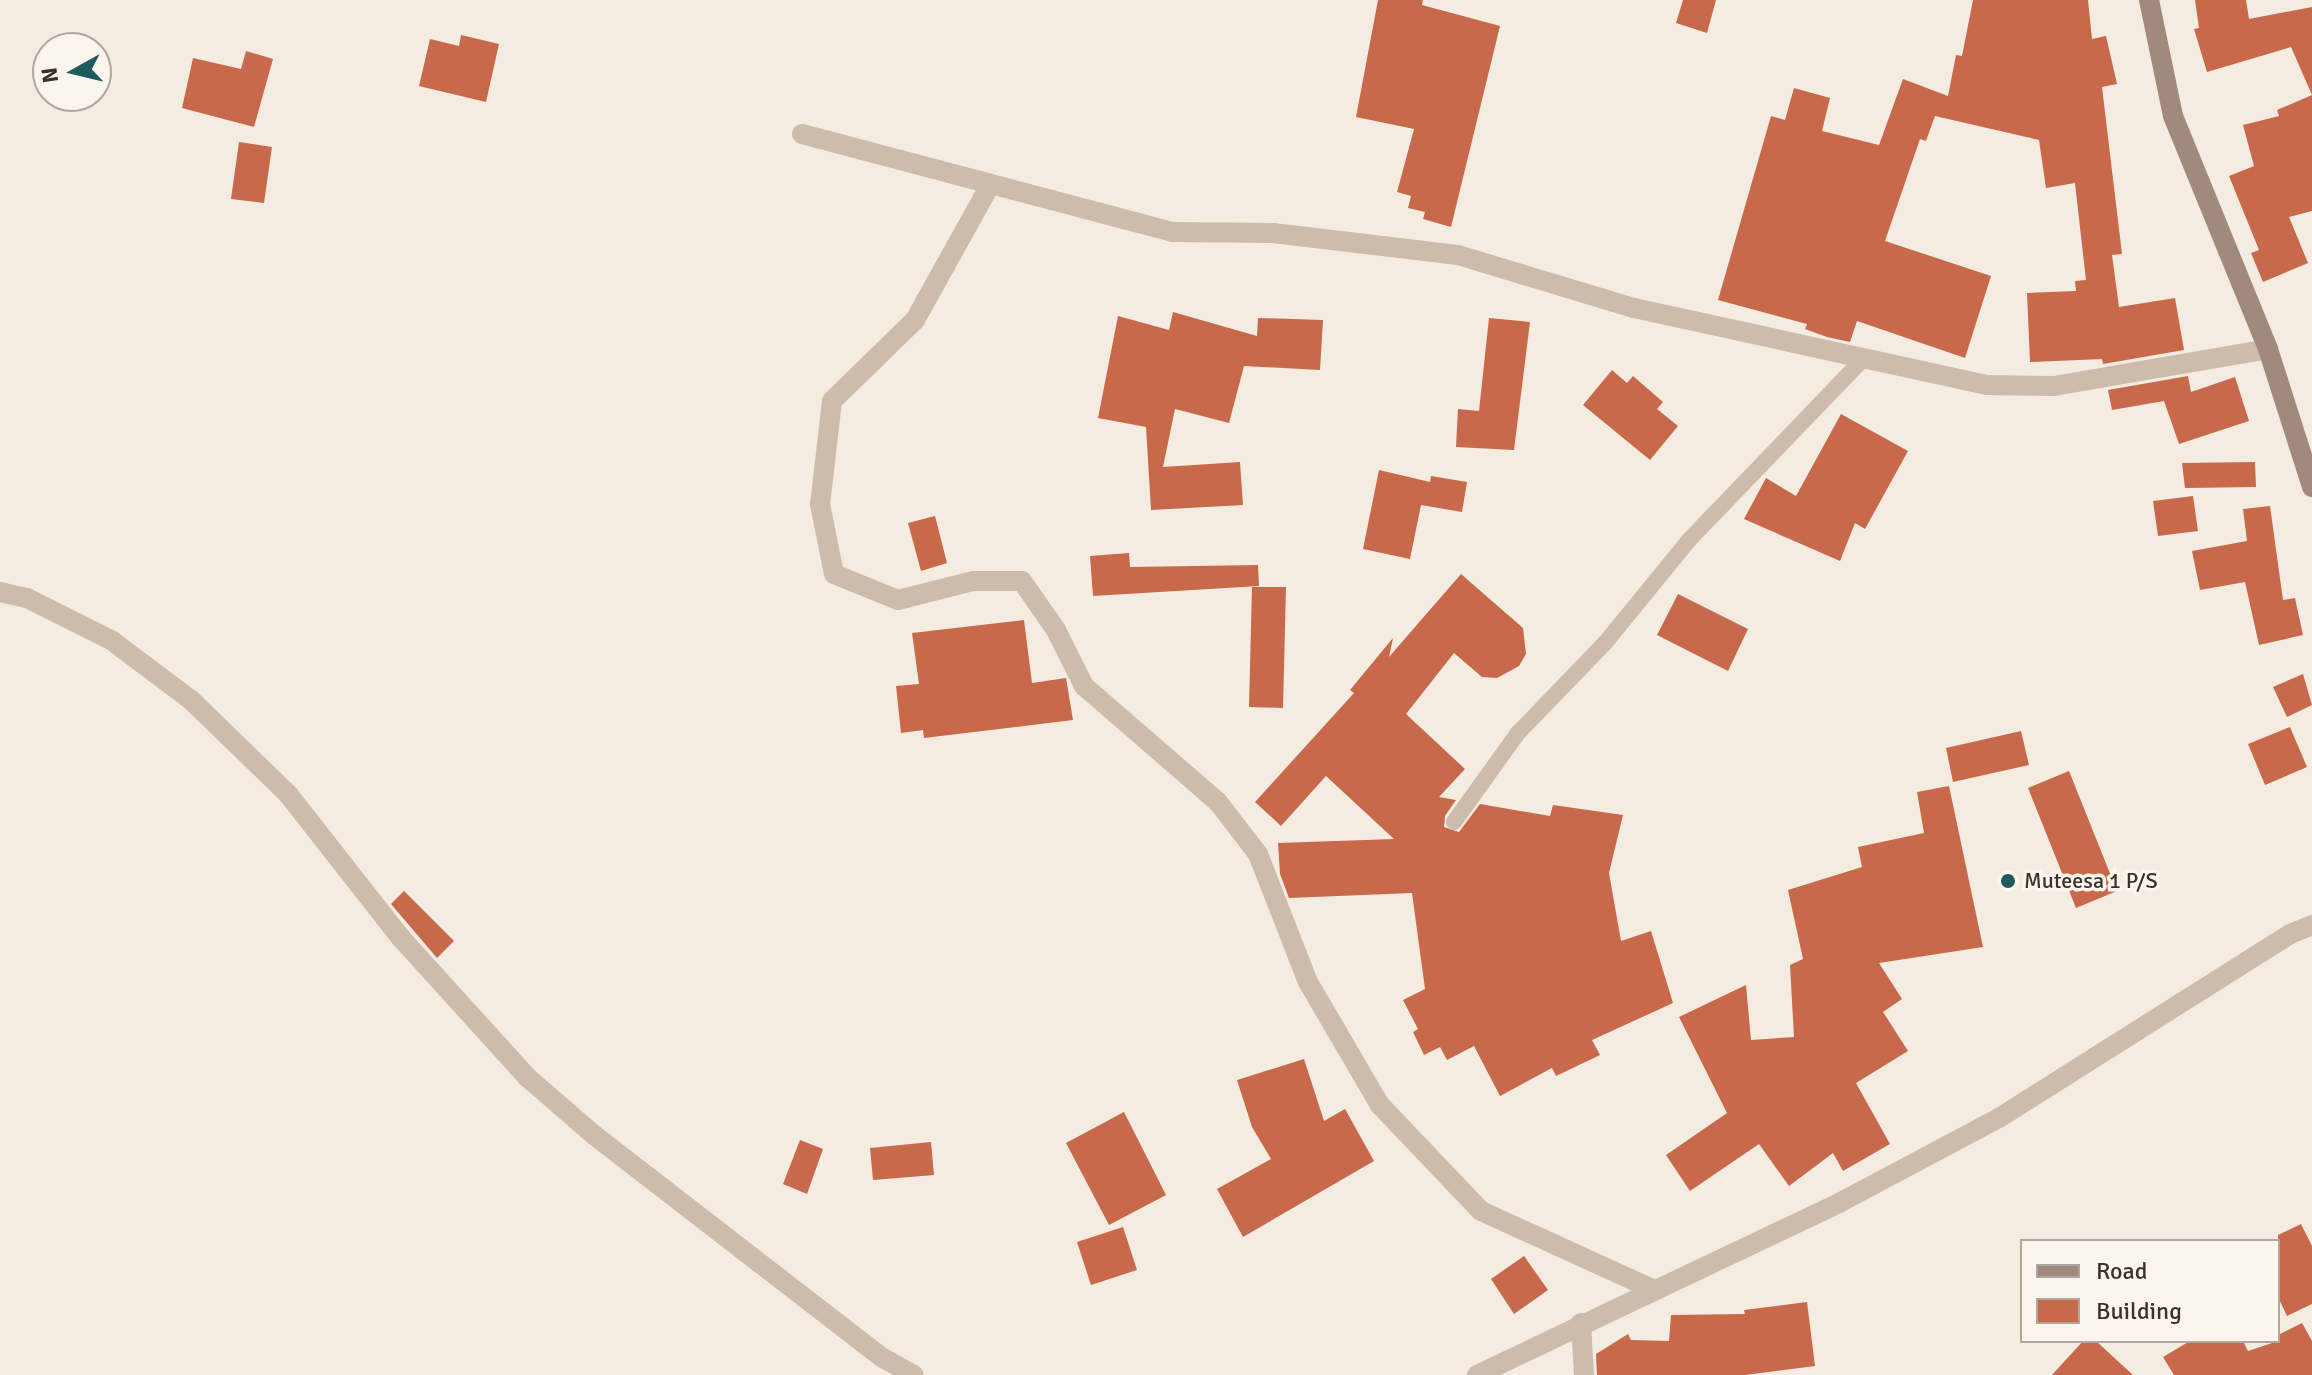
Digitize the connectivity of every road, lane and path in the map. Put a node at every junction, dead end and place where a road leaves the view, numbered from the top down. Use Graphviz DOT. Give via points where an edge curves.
graph roads {
  1 [pos="2149,0"];
  2 [pos="802,134"];
  3 [pos="989,187"];
  4 [pos="2268,349"];
  5 [pos="1864,358"];
  6 [pos="2312,487"];
  7 [pos="0,592"];
  8 [pos="1454,822"];
  9 [pos="2312,925"];
  10 [pos="1652,1289"];
  11 [pos="1581,1323"];
  12 [pos="914,1375"];
  13 [pos="1477,1375"];
  14 [pos="1584,1375"];
  1 -- 4 [label="street" via="2173,116"];
  2 -- 3 [label="street"];
  3 -- 5 [label="street" via="1172,232 1273,233 1458,255 1634,308"];
  3 -- 10 [label="street" via="915,320 832,401 820,504 834,574 898,600 973,581 1022,581 1056,630 1084,686 1218,802 1258,854 1308,982 1380,1105 1481,1211"];
  4 -- 5 [label="street" via="2054,386 1987,385"];
  4 -- 6 [label="street"];
  5 -- 8 [label="lane" via="1689,540 1605,643 1518,733"];
  7 -- 12 [label="street" via="27,598 111,640 191,700 288,794 411,950 527,1077 594,1135 883,1358"];
  9 -- 10 [label="street" via="1999,1118 1839,1203"];
  10 -- 11 [label="street"];
  11 -- 13 [label="street"];
  11 -- 14 [label="street"];
}
